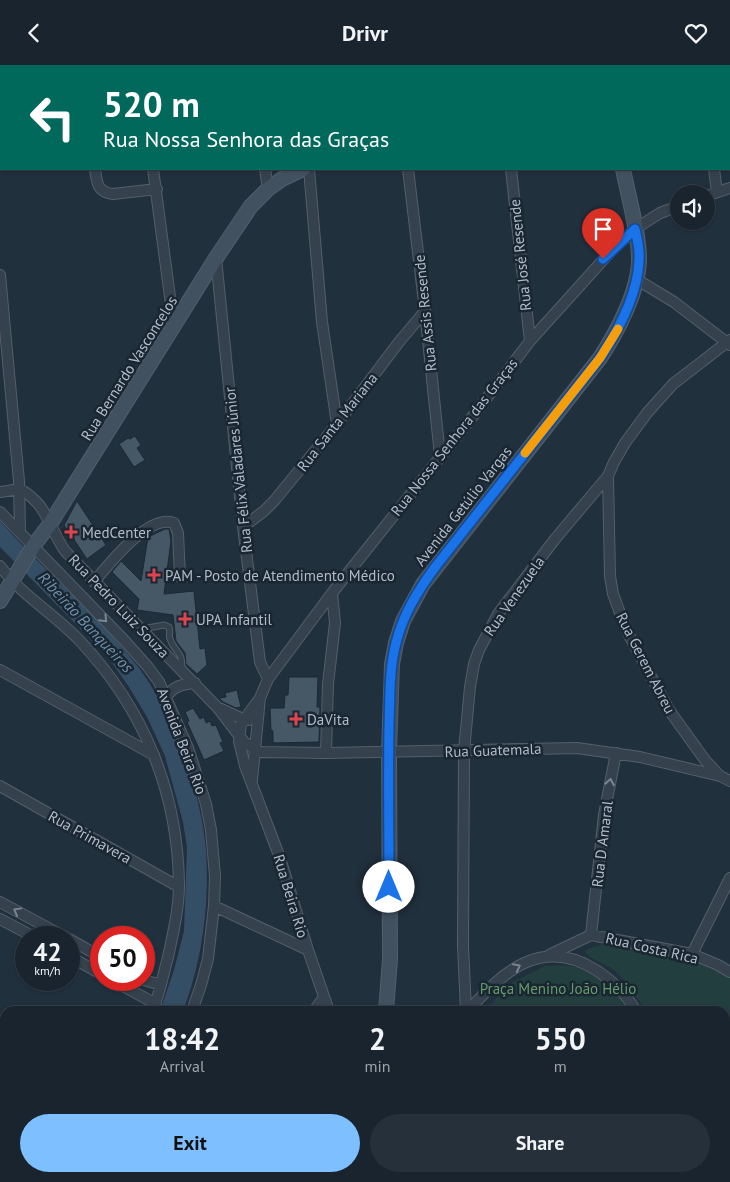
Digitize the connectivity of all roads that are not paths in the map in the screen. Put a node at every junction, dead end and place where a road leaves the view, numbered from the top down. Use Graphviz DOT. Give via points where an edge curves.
graph roads {
  1 [pos="95,170"];
  2 [pos="153,170"];
  3 [pos="265,170"];
  4 [pos="301,170"];
  5 [pos="309,170"];
  6 [pos="408,170"];
  7 [pos="511,170"];
  8 [pos="623,170"];
  9 [pos="714,170"];
  10 [pos="730,188"];
  11 [pos="157,189"];
  12 [pos="268,189"];
  13 [pos="717,192"];
  14 [pos="670,209"];
  15 [pos="635,229"];
  16 [pos="216,258"];
  17 [pos="0,275"];
  18 [pos="636,279"];
  19 [pos="425,311"];
  20 [pos="174,327"];
  21 [pos="530,341"];
  22 [pos="729,342"];
  23 [pos="337,424"];
  24 [pos="440,457"];
  25 [pos="608,476"];
  26 [pos="20,489"];
  27 [pos="0,492"];
  28 [pos="0,512"];
  29 [pos="50,524"];
  30 [pos="244,527"];
  31 [pos="20,533"];
  32 [pos="32,547"];
  33 [pos="0,566"];
  34 [pos="14,577"];
  35 [pos="180,577"];
  36 [pos="94,582"];
  37 [pos="332,593"];
  38 [pos="0,601"];
  39 [pos="139,625"];
  40 [pos="0,670"];
  41 [pos="182,671"];
  42 [pos="268,679"];
  43 [pos="159,682"];
  44 [pos="195,683"];
  45 [pos="166,698"];
  46 [pos="260,698"];
  47 [pos="218,707"];
  48 [pos="243,719"];
  49 [pos="257,731"];
  50 [pos="238,735"];
  51 [pos="254,749"];
  52 [pos="464,751"];
  53 [pos="389,752"];
  54 [pos="326,753"];
  55 [pos="616,753"];
  56 [pos="155,755"];
  57 [pos="720,776"];
  58 [pos="252,781"];
  59 [pos="730,781"];
  60 [pos="0,786"];
  61 [pos="730,878"];
  62 [pos="179,887"];
  63 [pos="0,902"];
  64 [pos="214,906"];
  65 [pos="0,919"];
  66 [pos="45,926"];
  67 [pos="15,927"];
  68 [pos="592,935"];
  69 [pos="308,950"];
  70 [pos="692,954"];
  71 [pos="546,957"];
  72 [pos="730,972"];
  73 [pos="155,983"];
  74 [pos="161,985"];
  75 [pos="129,991"];
  76 [pos="324,997"];
  77 [pos="152,1006"];
  78 [pos="154,1006"];
  79 [pos="194,1006"];
  80 [pos="318,1006"];
  81 [pos="327,1006"];
  82 [pos="386,1006"];
  83 [pos="467,1006"];
  84 [pos="472,1006"];
  85 [pos="633,1006"];
  1 -- 11 [label="street" via="99,189 107,193"];
  2 -- 11 [label="street"];
  3 -- 12 [label="street"];
  4 -- 12 [label="main road, Rua Bernardo Vasconcelos"];
  5 -- 23 [label="street" via="322,322"];
  6 -- 19 [label="street, Rua Assis Resende"];
  7 -- 21 [label="street, Rua José Resende"];
  8 -- 15 [label="main road, Avenida Getúlio Vargas"];
  9 -- 13 [label="street"];
  10 -- 13 [label="street"];
  11 -- 20 [label="street"];
  12 -- 16 [label="main road, Rua Bernardo Vasconcelos" via="251,206"];
  14 -- 15 [label="street, Rua Nossa Senhora das Graças"];
  15 -- 18 [label="main road, Avenida Getúlio Vargas" via="640,260"];
  15 -- 21 [label="street, Rua Nossa Senhora das Graças"];
  16 -- 20 [label="main road, Rua Bernardo Vasconcelos"];
  16 -- 30 [label="street, Rua Félix Valadares Júnior"];
  17 -- 26 [label="street"];
  18 -- 22 [label="street"];
  18 -- 53 [label="main road, Avenida Getúlio Vargas" via="614,337 600,358 436,566 412,602 394,654"];
  19 -- 23 [label="street, Rua Santa Mariana"];
  19 -- 24 [label="street, Rua Assis Resende"];
  20 -- 29 [label="main road, Rua Bernardo Vasconcelos"];
  21 -- 24 [label="street, Rua Nossa Senhora das Graças"];
  22 -- 25 [label="street, Rua Venezuela" via="673,384 625,443"];
  23 -- 30 [label="street, Rua Santa Mariana" via="274,501"];
  24 -- 37 [label="street, Rua Nossa Senhora das Graças"];
  25 -- 52 [label="street, Rua Venezuela" via="555,539 484,637 473,671"];
  25 -- 57 [label="street, Rua Gerem Abreu" via="610,576 620,613 669,710"];
  26 -- 27 [label="street"];
  26 -- 29 [label="street, Rua Pedro Luiz Souza" via="37,501"];
  26 -- 31 [label="street"];
  28 -- 31 [label="street, Avenida Beira Rio"];
  29 -- 32 [label="main road, Rua Bernardo Vasconcelos"];
  29 -- 36 [label="street, Rua Pedro Luiz Souza" via="65,551"];
  30 -- 42 [label="street, Rua Félix Valadares Júnior" via="260,662"];
  31 -- 32 [label="street, Avenida Beira Rio"];
  32 -- 34 [label="main road, Rua Bernardo Vasconcelos"];
  32 -- 43 [label="street, Avenida Beira Rio, one-way" via="123,639"];
  33 -- 34 [label="street, Avenida Beira Rio"];
  34 -- 38 [label="main road, Rua Bernardo Vasconcelos"];
  34 -- 56 [label="street, Avenida Beira Rio" via="103,668 133,711"];
  35 -- 36 [label="street" via="178,533 170,521 152,525 144,531"];
  36 -- 39 [label="street, Rua Pedro Luiz Souza"];
  37 -- 42 [label="street, Rua Nossa Senhora das Graças"];
  37 -- 54 [label="street" via="335,623 328,684"];
  39 -- 41 [label="street, Rua Pedro Luiz Souza"];
  39 -- 41 [label="lane" via="142,629 169,627 170,639 183,659"];
  40 -- 56 [label="street"];
  41 -- 43 [label="street" via="182,680 175,685"];
  41 -- 44 [label="street, Rua Pedro Luiz Souza"];
  42 -- 46 [label="street, Rua Nossa Senhora das Graças"];
  43 -- 45 [label="street, Avenida Beira Rio"];
  44 -- 45 [label="street" via="172,689"];
  44 -- 47 [label="street, Rua Beira Rio"];
  45 -- 64 [label="street, Avenida Beira Rio" via="188,748 206,804 214,852"];
  46 -- 48 [label="street, Rua Nossa Senhora das Graças"];
  46 -- 49 [label="street, Rua Nossa Senhora das Graças"];
  47 -- 48 [label="street, Rua Beira Rio"];
  47 -- 50 [label="street, Rua Beira Rio"];
  48 -- 49 [label="street, Rua Beira Rio" via="252,721"];
  48 -- 50 [label="street, Rua Beira Rio"];
  49 -- 50 [label="street"];
  49 -- 51 [label="street, Rua Beira Rio"];
  50 -- 51 [label="street, Rua Beira Rio"];
  50 -- 58 [label="street, Rua Beira Rio" via="242,757"];
  51 -- 54 [label="street, Rua Guatemala" via="265,753"];
  51 -- 58 [label="street, Rua Beira Rio"];
  52 -- 53 [label="street, Rua Guatemala"];
  52 -- 55 [label="street, Rua Guatemala" via="557,747"];
  52 -- 83 [label="street, Rua Venezuela" via="463,946"];
  53 -- 54 [label="street, Rua Guatemala"];
  53 -- 82 [label="main road, Avenida Getúlio Vargas" via="390,959"];
  55 -- 57 [label="street, Rua Guatemala"];
  68 -- 55 [label="street, Rua D Amaral, one-way" via="604,815"];
  56 -- 62 [label="street, Avenida Beira Rio" via="174,829"];
  57 -- 59 [label="street, Rua Guatemala"];
  58 -- 69 [label="street, Rua Beira Rio"];
  60 -- 62 [label="street, Rua Primavera"];
  61 -- 70 [label="street"];
  62 -- 74 [label="street, Avenida Beira Rio"];
  66 -- 63 [label="street, one-way"];
  64 -- 69 [label="street"];
  64 -- 79 [label="street, Avenida Beira Rio" via="208,959"];
  65 -- 67 [label="street"];
  68 -- 70 [label="street, Rua Costa Rica"];
  68 -- 71 [label="street, Rua Costa Rica"];
  69 -- 76 [label="street, Rua Beira Rio"];
  70 -- 72 [label="street, Rua Costa Rica"];
  84 -- 71 [label="street, Rua Costa Rica, one-way" via="510,971"];
  71 -- 85 [label="street" via="575,959 589,966 620,988"];
  73 -- 74 [label="street"];
  74 -- 78 [label="street, Avenida Beira Rio"];
  75 -- 77 [label="street"];
  76 -- 80 [label="street"];
  76 -- 81 [label="street, Rua Beira Rio"];
}
